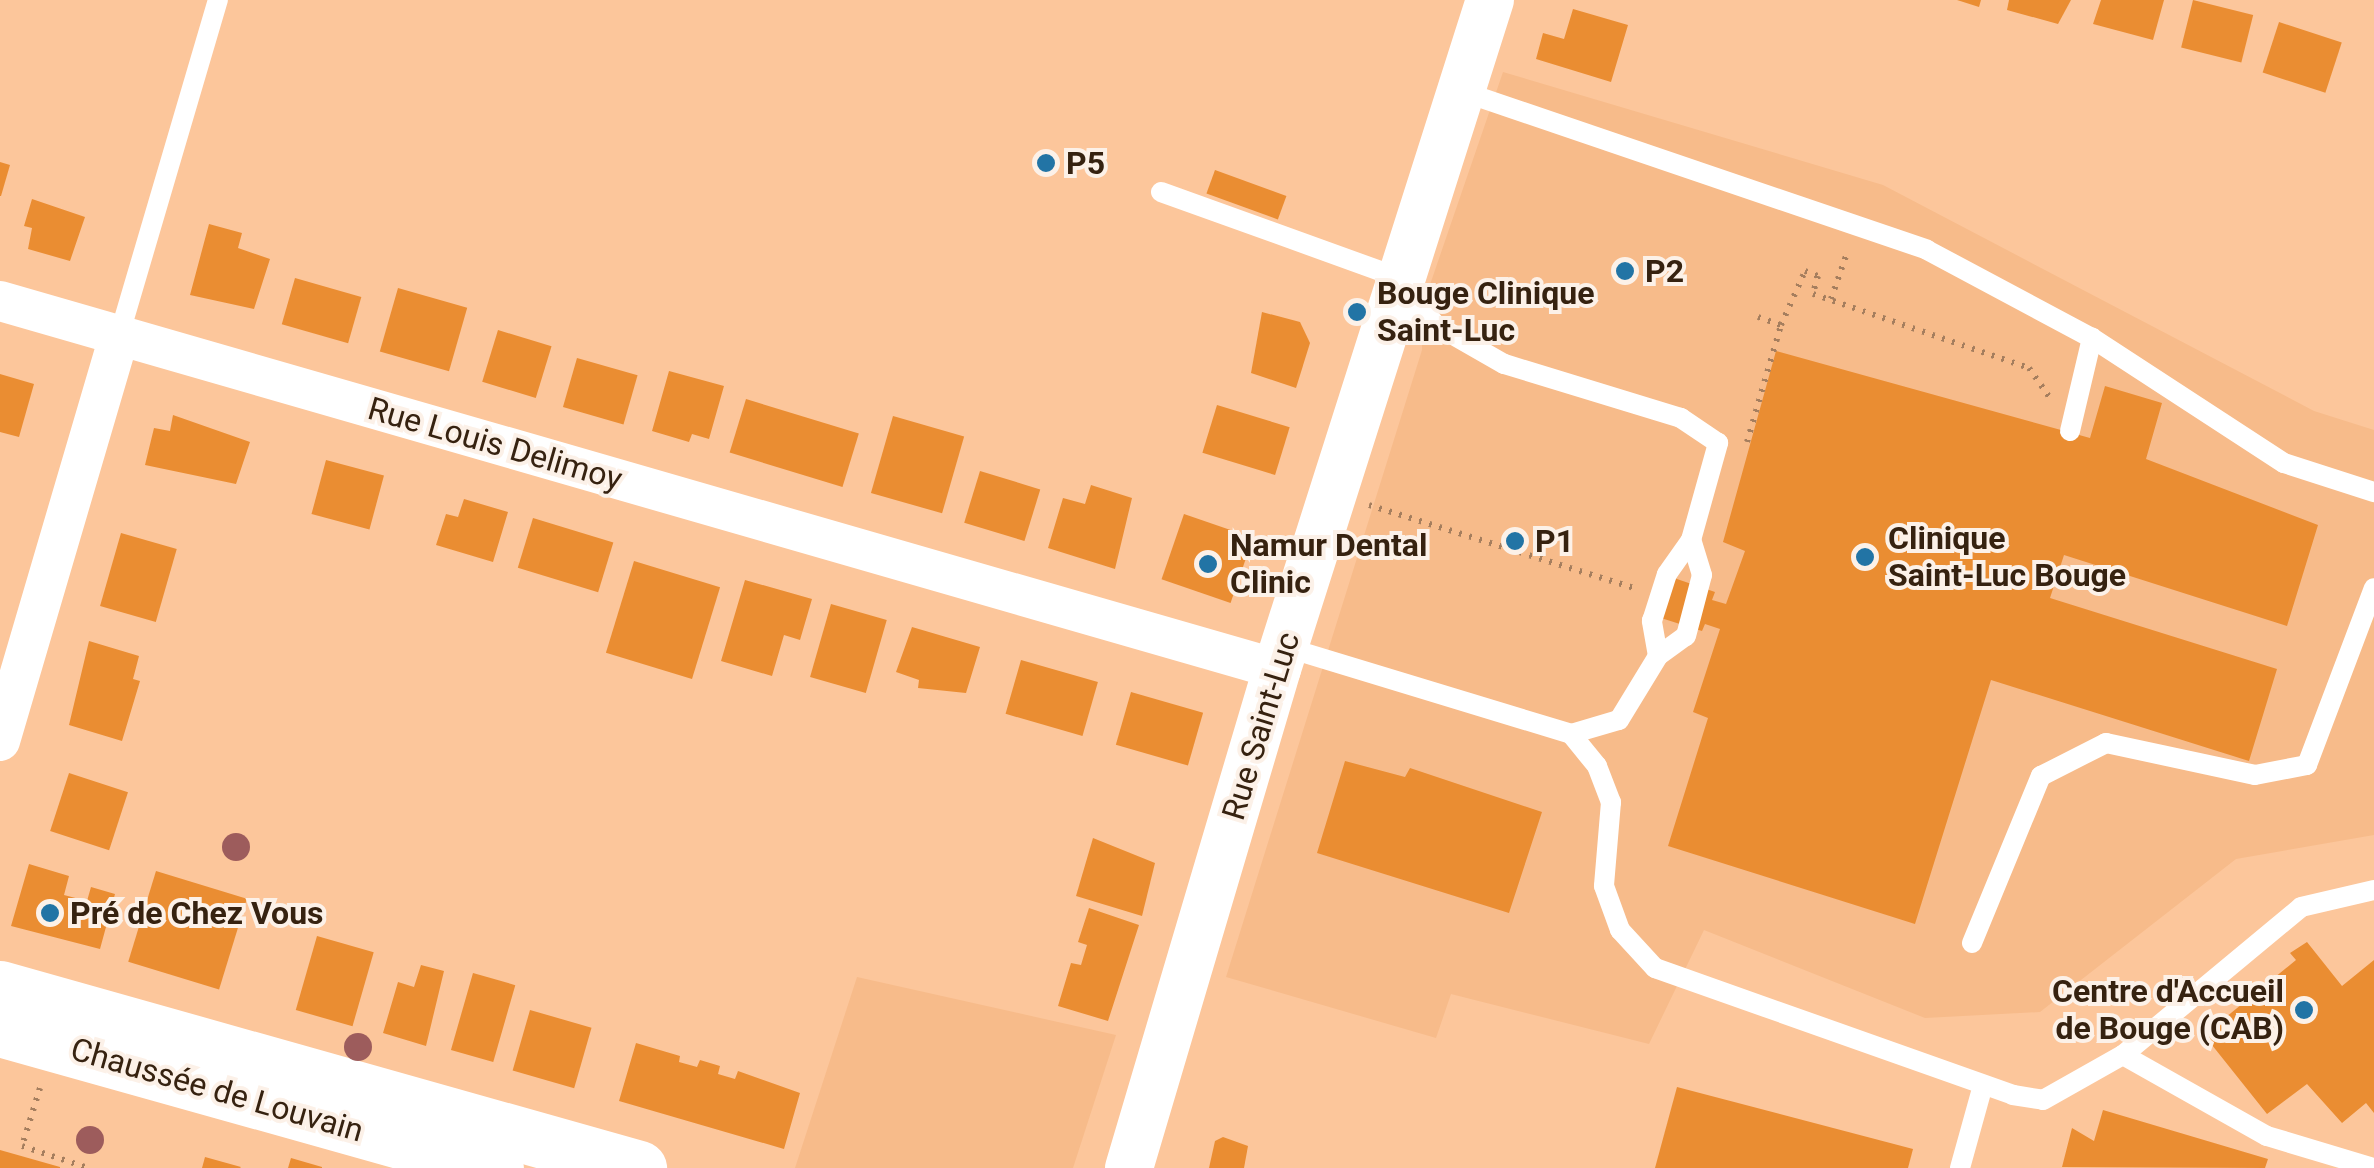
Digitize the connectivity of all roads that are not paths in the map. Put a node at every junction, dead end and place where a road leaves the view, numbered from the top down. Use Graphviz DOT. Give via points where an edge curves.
graph roads {
  1 [pos="218,0"];
  2 [pos="1490,0"];
  3 [pos="1464,92"];
  4 [pos="1161,192"];
  5 [pos="1400,292"];
  6 [pos="0,301"];
  7 [pos="118,336"];
  8 [pos="2092,338"];
  9 [pos="2070,431"];
  10 [pos="2374,492"];
  11 [pos="1691,540"];
  12 [pos="2374,588"];
  13 [pos="1658,656"];
  14 [pos="1281,658"];
  15 [pos="1571,734"];
  16 [pos="0,741"];
  17 [pos="2374,890"];
  18 [pos="1972,943"];
  19 [pos="0,988"];
  20 [pos="0,1008"];
  21 [pos="0,1029"];
  22 [pos="2122,1055"];
  23 [pos="1984,1085"];
  24 [pos="285,1088"];
  25 [pos="374,1092"];
  26 [pos="435,1151"];
  27 [pos="496,1168"];
  28 [pos="638,1168"];
  29 [pos="1129,1168"];
  30 [pos="1960,1168"];
  31 [pos="2374,1168"];
  1 -- 7 [label="lane"];
  2 -- 3 [label="street, Rue Saint-Luc"];
  3 -- 5 [label="street, Rue Saint-Luc"];
  3 -- 8 [label="lane" via="1858,222 1927,250"];
  4 -- 5 [label="lane"];
  5 -- 11 [label="lane" via="1436,325 1504,364 1680,418 1718,443"];
  5 -- 14 [label="street, Rue Saint-Luc"];
  6 -- 7 [label="street, Rue Louis Delimoy"];
  7 -- 14 [label="street, Rue Louis Delimoy"];
  7 -- 16 [label="street"];
  8 -- 9 [label="lane"];
  8 -- 10 [label="lane" via="2284,463"];
  11 -- 13 [label="lane" via="1652,621"];
  11 -- 13 [label="lane" via="1702,575 1686,636"];
  12 -- 18 [label="lane" via="2307,765 2255,776 2106,744 2041,776"];
  13 -- 15 [label="lane" via="1619,720"];
  14 -- 15 [label="lane"];
  14 -- 29 [label="street, Rue Saint-Luc"];
  15 -- 23 [label="lane" via="1597,766 1612,802 1604,886 1620,930 1654,968"];
  17 -- 22 [label="lane" via="2300,906"];
  19 -- 25 [label="main road, Chaussée de Louvain"];
  20 -- 24 [label="lane, Chaussée de Louvain"];
  21 -- 26 [label="main road, Chaussée de Louvain"];
  22 -- 23 [label="lane" via="2042,1100"];
  22 -- 31 [label="lane" via="2267,1136"];
  23 -- 30 [label="lane"];
  24 -- 25 [label="lane, Chaussée de Louvain"];
  24 -- 26 [label="lane, Chaussée de Louvain"];
  25 -- 28 [label="main road, Chaussée de Louvain"];
  26 -- 27 [label="main road, Chaussée de Louvain"];
}
